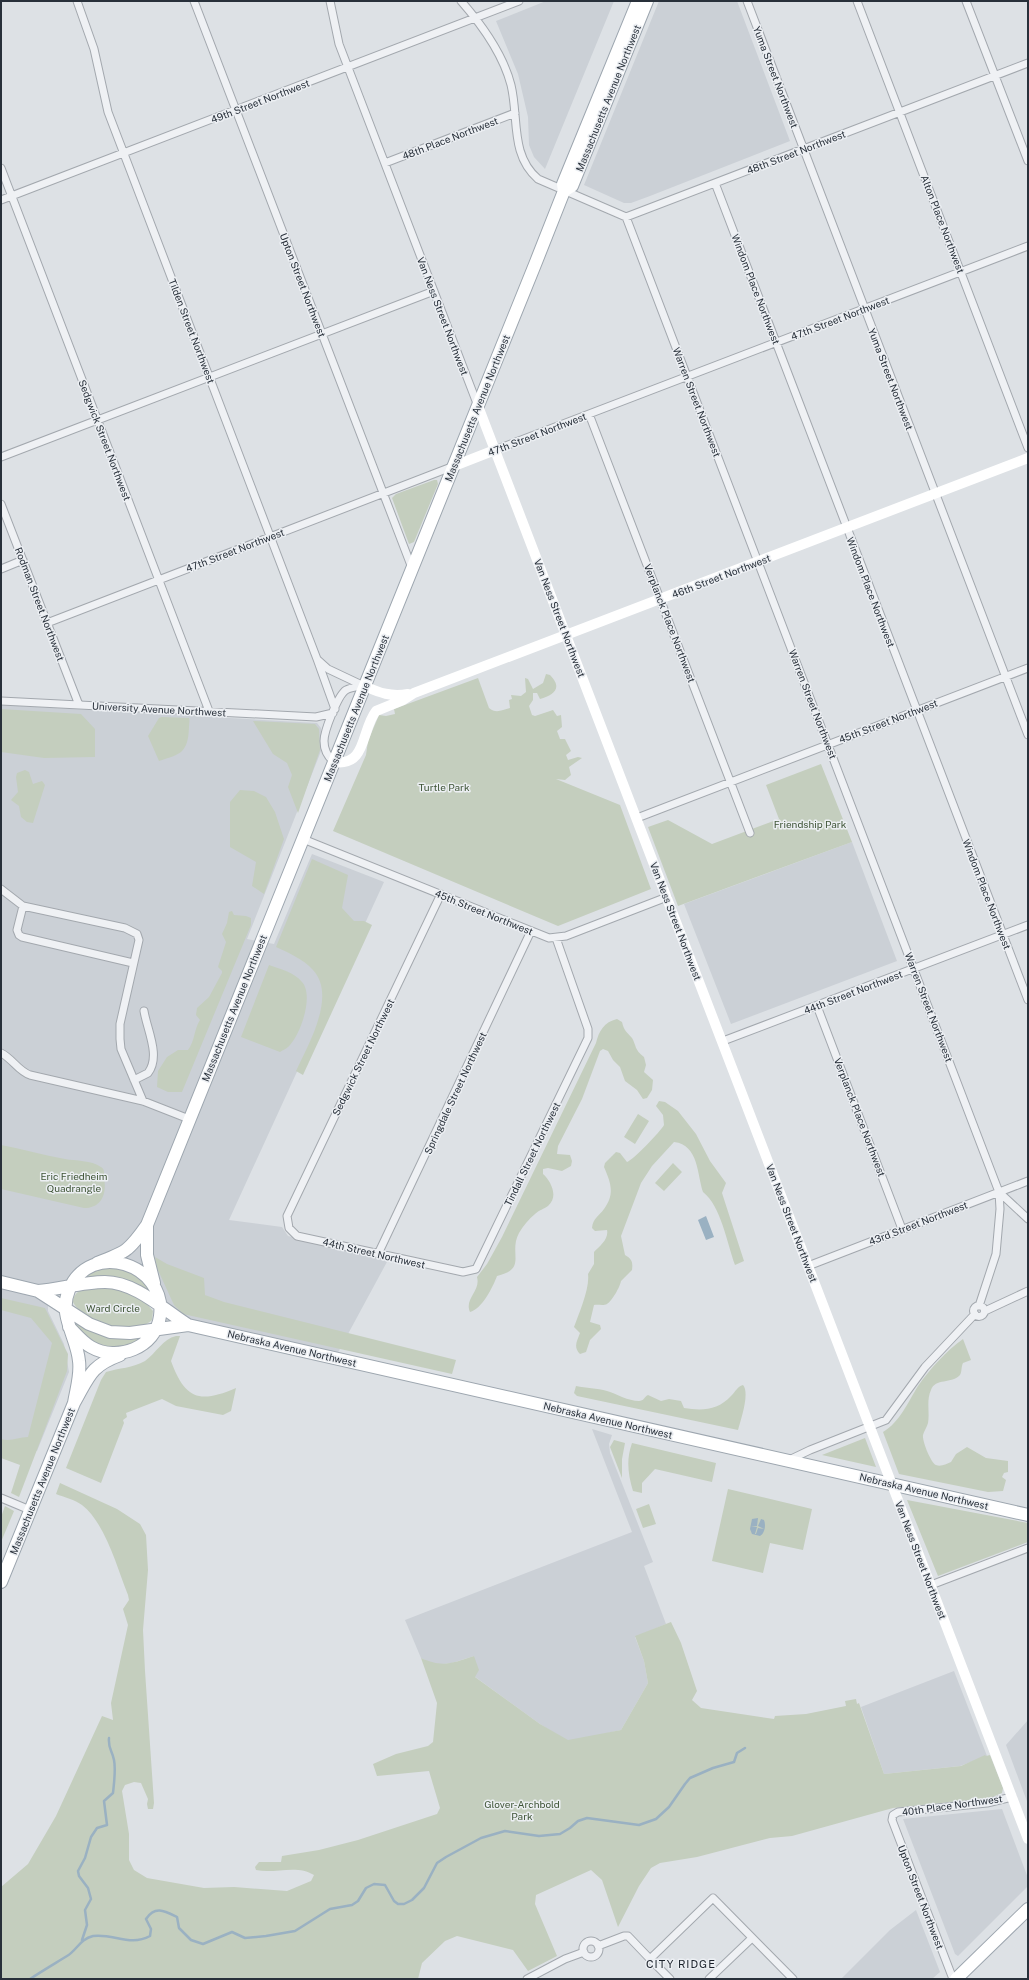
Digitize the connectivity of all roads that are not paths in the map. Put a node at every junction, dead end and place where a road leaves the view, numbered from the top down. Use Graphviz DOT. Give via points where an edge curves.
graph roads {
  1 [pos="77,1"];
  2 [pos="194,1"];
  3 [pos="330,1"];
  4 [pos="461,1"];
  5 [pos="520,1"];
  6 [pos="638,1"];
  7 [pos="647,1"];
  8 [pos="747,1"];
  9 [pos="857,1"];
  10 [pos="966,1"];
  11 [pos="475,18"];
  12 [pos="1028,63"];
  13 [pos="348,67"];
  14 [pos="995,75"];
  15 [pos="236,110"];
  16 [pos="899,112"];
  17 [pos="515,113"];
  18 [pos="803,149"];
  19 [pos="124,153"];
  20 [pos="1028,161"];
  21 [pos="384,163"];
  22 [pos="1,168"];
  23 [pos="715,183"];
  24 [pos="564,191"];
  25 [pos="12,196"];
  26 [pos="1,200"];
  27 [pos="626,217"];
  28 [pos="1028,246"];
  29 [pos="961,271"];
  30 [pos="434,291"];
  31 [pos="864,308"];
  32 [pos="322,334"];
  33 [pos="776,342"];
  34 [pos="210,377"];
  35 [pos="687,377"];
  36 [pos="478,406"];
  37 [pos="589,414"];
  38 [pos="98,420"];
  39 [pos="1028,448"];
  40 [pos="495,450"];
  41 [pos="1,458"];
  42 [pos="1028,458"];
  43 [pos="454,466"];
  44 [pos="383,493"];
  45 [pos="935,494"];
  46 [pos="1,504"];
  47 [pos="847,528"];
  48 [pos="271,537"];
  49 [pos="22,560"];
  50 [pos="758,561"];
  51 [pos="412,568"];
  52 [pos="1,569"];
  53 [pos="159,580"];
  54 [pos="661,599"];
  55 [pos="47,623"];
  56 [pos="566,635"];
  57 [pos="317,659"];
  58 [pos="1028,668"];
  59 [pos="1006,676"];
  60 [pos="364,686"];
  61 [pos="414,693"];
  62 [pos="1,701"];
  63 [pos="79,705"];
  64 [pos="917,710"];
  65 [pos="209,711"];
  66 [pos="334,711"];
  67 [pos="316,717"];
  68 [pos="326,730"];
  69 [pos="1028,735"];
  70 [pos="828,744"];
  71 [pos="334,762"];
  72 [pos="731,782"];
  73 [pos="637,818"];
  74 [pos="750,832"];
  75 [pos="302,839"];
  76 [pos="1,889"];
  77 [pos="441,894"];
  78 [pos="667,897"];
  79 [pos="23,906"];
  80 [pos="1028,924"];
  81 [pos="531,931"];
  82 [pos="1003,934"];
  83 [pos="556,938"];
  84 [pos="133,963"];
  85 [pos="914,968"];
  86 [pos="1028,1000"];
  87 [pos="817,1006"];
  88 [pos="144,1011"];
  89 [pos="723,1041"];
  90 [pos="1,1053"];
  91 [pos="134,1080"];
  92 [pos="143,1101"];
  93 [pos="189,1119"];
  94 [pos="1028,1181"];
  95 [pos="999,1192"];
  96 [pos="287,1219"];
  97 [pos="1028,1220"];
  98 [pos="147,1225"];
  99 [pos="902,1229"];
  100 [pos="378,1254"];
  101 [pos="97,1263"];
  102 [pos="808,1266"];
  103 [pos="471,1271"];
  104 [pos="1,1282"];
  105 [pos="70,1287"];
  106 [pos="38,1291"];
  107 [pos="1028,1291"];
  108 [pos="159,1301"];
  109 [pos="979,1306"];
  110 [pos="66,1308"];
  111 [pos="985,1311"];
  112 [pos="975,1314"];
  113 [pos="188,1325"];
  114 [pos="69,1327"];
  115 [pos="155,1329"];
  116 [pos="125,1353"];
  117 [pos="74,1403"];
  118 [pos="870,1426"];
  119 [pos="789,1460"];
  120 [pos="892,1484"];
  121 [pos="1,1498"];
  122 [pos="30,1510"];
  123 [pos="1028,1515"];
  124 [pos="1028,1550"];
  125 [pos="1,1582"];
  126 [pos="930,1585"];
  127 [pos="1012,1797"];
  128 [pos="893,1815"];
  129 [pos="1028,1839"];
  130 [pos="1028,1909"];
  131 [pos="752,1938"];
  132 [pos="598,1946"];
  133 [pos="584,1952"];
  134 [pos="650,1959"];
  135 [pos="527,1979"];
  136 [pos="670,1979"];
  137 [pos="710,1979"];
  138 [pos="793,1979"];
  139 [pos="956,1979"];
  1 -- 19 [label="street, Tilden Street Northwest" via="90,36 104,100"];
  2 -- 15 [label="street, Upton Street Northwest"];
  3 -- 13 [label="street, Van Ness Street Northwest" via="336,33"];
  4 -- 11 [label="street"];
  5 -- 11 [label="street, 49th Street Northwest"];
  6 -- 24 [label="main road, Massachusetts Avenue Northwest" via="564,184"];
  7 -- 24 [label="main road, Massachusetts Avenue Northwest" via="572,186"];
  8 -- 18 [label="street, Yuma Street Northwest"];
  9 -- 16 [label="street, Alton Place Northwest"];
  10 -- 14 [label="street"];
  11 -- 13 [label="street, 49th Street Northwest"];
  11 -- 17 [label="street" via="502,60 510,84"];
  12 -- 14 [label="street, 48th Street Northwest"];
  13 -- 15 [label="street, 49th Street Northwest"];
  13 -- 21 [label="street, Van Ness Street Northwest"];
  14 -- 16 [label="street, 48th Street Northwest"];
  14 -- 20 [label="street"];
  15 -- 19 [label="street, 49th Street Northwest"];
  15 -- 32 [label="street, Upton Street Northwest"];
  16 -- 18 [label="street, 48th Street Northwest"];
  16 -- 29 [label="street, Alton Place Northwest"];
  17 -- 21 [label="street, 48th Place Northwest"];
  17 -- 24 [label="street" via="519,150 526,166 538,180"];
  18 -- 23 [label="street, 48th Street Northwest"];
  18 -- 31 [label="street, Yuma Street Northwest"];
  19 -- 25 [label="street, 49th Street Northwest"];
  19 -- 34 [label="street, Tilden Street Northwest"];
  21 -- 30 [label="street, Van Ness Street Northwest"];
  22 -- 25 [label="street, Sedgwick Street Northwest"];
  23 -- 27 [label="street, 48th Street Northwest"];
  23 -- 33 [label="street, Windom Place Northwest"];
  24 -- 27 [label="street"];
  24 -- 36 [label="main road, Massachusetts Avenue Northwest"];
  25 -- 26 [label="street, 49th Street Northwest"];
  25 -- 38 [label="street, Sedgwick Street Northwest"];
  27 -- 35 [label="street, Warren Street Northwest"];
  28 -- 29 [label="street, 47th Street Northwest"];
  29 -- 31 [label="street, 47th Street Northwest"];
  29 -- 39 [label="street, Alton Place Northwest"];
  30 -- 32 [label="street"];
  30 -- 36 [label="street, Van Ness Street Northwest"];
  31 -- 33 [label="street, 47th Street Northwest"];
  31 -- 45 [label="street, Yuma Street Northwest"];
  32 -- 34 [label="street"];
  32 -- 44 [label="street, Upton Street Northwest"];
  33 -- 35 [label="street, 47th Street Northwest"];
  33 -- 47 [label="street, Windom Place Northwest"];
  34 -- 38 [label="street"];
  34 -- 48 [label="street, Tilden Street Northwest"];
  35 -- 37 [label="street, 47th Street Northwest"];
  35 -- 50 [label="street, Warren Street Northwest"];
  36 -- 40 [label="street, Van Ness Street Northwest"];
  36 -- 43 [label="main road, Massachusetts Avenue Northwest"];
  37 -- 40 [label="street, 47th Street Northwest"];
  37 -- 54 [label="street, Verplanck Place Northwest"];
  38 -- 41 [label="street"];
  38 -- 53 [label="street, Sedgwick Street Northwest"];
  40 -- 43 [label="street, 47th Street Northwest"];
  40 -- 56 [label="street, Van Ness Street Northwest"];
  42 -- 45 [label="street, 46th Street Northwest"];
  43 -- 44 [label="street, 47th Street Northwest"];
  43 -- 51 [label="main road, Massachusetts Avenue Northwest"];
  44 -- 48 [label="street, 47th Street Northwest"];
  44 -- 51 [label="street, Upton Street Northwest"];
  45 -- 47 [label="street, 46th Street Northwest"];
  45 -- 59 [label="street, Yuma Street Northwest"];
  46 -- 49 [label="street, Rodman Street Northwest"];
  47 -- 50 [label="street, 46th Street Northwest"];
  47 -- 64 [label="street, Windom Place Northwest"];
  48 -- 53 [label="street, 47th Street Northwest"];
  48 -- 57 [label="street, Tilden Street Northwest"];
  49 -- 52 [label="street"];
  49 -- 55 [label="street, Rodman Street Northwest"];
  50 -- 54 [label="street, 46th Street Northwest"];
  50 -- 70 [label="street, Warren Street Northwest"];
  51 -- 60 [label="main road, Massachusetts Avenue Northwest"];
  53 -- 55 [label="street, 47th Street Northwest"];
  53 -- 65 [label="street, Sedgwick Street Northwest"];
  54 -- 56 [label="street, 46th Street Northwest"];
  54 -- 72 [label="street, Verplanck Place Northwest"];
  55 -- 63 [label="street, Rodman Street Northwest"];
  56 -- 61 [label="street, 46th Street Northwest"];
  56 -- 73 [label="street, Van Ness Street Northwest"];
  57 -- 60 [label="street" via="328,669"];
  57 -- 66 [label="street, Tilden Street Northwest"];
  58 -- 59 [label="street, 45th Street Northwest"];
  59 -- 64 [label="street, 45th Street Northwest"];
  59 -- 69 [label="street, Yuma Street Northwest"];
  60 -- 61 [label="street" via="395,696"];
  60 -- 66 [label="street" via="346,690"];
  60 -- 71 [label="main road, Massachusetts Avenue Northwest"];
  61 -- 71 [label="street" via="376,711 356,757 346,763"];
  62 -- 63 [label="street, University Avenue Northwest"];
  63 -- 65 [label="street, University Avenue Northwest"];
  64 -- 70 [label="street, 45th Street Northwest"];
  64 -- 82 [label="street, Windom Place Northwest"];
  65 -- 67 [label="street, University Avenue Northwest"];
  66 -- 67 [label="street, University Avenue Northwest"];
  66 -- 68 [label="street"];
  67 -- 68 [label="street"];
  68 -- 71 [label="street" via="324,742"];
  70 -- 72 [label="street, 45th Street Northwest"];
  70 -- 85 [label="street, Warren Street Northwest"];
  71 -- 75 [label="main road, Massachusetts Avenue Northwest"];
  72 -- 73 [label="street, 45th Street Northwest"];
  72 -- 74 [label="street, Verplanck Place Northwest"];
  73 -- 78 [label="street, Van Ness Street Northwest"];
  75 -- 77 [label="street, 45th Street Northwest"];
  75 -- 93 [label="main road, Massachusetts Avenue Northwest"];
  76 -- 79 [label="street"];
  77 -- 81 [label="street, 45th Street Northwest"];
  77 -- 96 [label="street, Sedgwick Street Northwest"];
  78 -- 83 [label="street"];
  78 -- 89 [label="street, Van Ness Street Northwest"];
  79 -- 84 [label="street" via="133,931 137,934 138,940"];
  79 -- 84 [label="street" via="17,930 22,937"];
  80 -- 82 [label="street, 44th Street Northwest"];
  81 -- 83 [label="street, 45th Street Northwest"];
  81 -- 100 [label="street, Springdale Street Northwest"];
  82 -- 85 [label="street, 44th Street Northwest"];
  82 -- 86 [label="street, Windom Place Northwest"];
  83 -- 103 [label="street, Tindall Street Northwest" via="589,1034 478,1264"];
  84 -- 91 [label="street" via="120,1024 120,1039 121,1049"];
  85 -- 87 [label="street, 44th Street Northwest"];
  85 -- 95 [label="street, Warren Street Northwest"];
  87 -- 89 [label="street, 44th Street Northwest"];
  87 -- 99 [label="street, Verplanck Place Northwest"];
  88 -- 91 [label="street" via="153,1060 148,1073"];
  89 -- 102 [label="street, Van Ness Street Northwest"];
  90 -- 92 [label="street" via="30,1076"];
  91 -- 92 [label="street"];
  92 -- 93 [label="street"];
  93 -- 98 [label="main road, Massachusetts Avenue Northwest"];
  94 -- 95 [label="street, 43rd Street Northwest"];
  95 -- 97 [label="street, Warren Street Northwest"];
  95 -- 99 [label="street, 43rd Street Northwest"];
  95 -- 109 [label="street, Warren Street Northwest" via="996,1254"];
  96 -- 100 [label="street, 44th Street Northwest" via="289,1228 297,1236"];
  98 -- 101 [label="main road, Massachusetts Avenue Northwest" via="129,1248"];
  98 -- 108 [label="main road, Massachusetts Avenue Northwest" via="149,1264"];
  99 -- 102 [label="street, 43rd Street Northwest"];
  100 -- 103 [label="street, 44th Street Northwest" via="463,1272"];
  101 -- 105 [label="main road, Massachusetts Avenue Northwest" via="84,1271"];
  101 -- 108 [label="main road" via="120,1263 134,1267 144,1275"];
  102 -- 118 [label="street, Van Ness Street Northwest"];
  104 -- 106 [label="main road"];
  105 -- 106 [label="main road"];
  105 -- 108 [label="main road, Nebraska Avenue Northwest" via="98,1282 117,1283"];
  105 -- 110 [label="main road, Massachusetts Avenue Northwest"];
  106 -- 110 [label="main road"];
  107 -- 111 [label="street"];
  108 -- 113 [label="main road, Nebraska Avenue Northwest"];
  108 -- 115 [label="main road" via="159,1320"];
  109 -- 111 [label="street"];
  109 -- 112 [label="street" via="975,1309"];
  110 -- 114 [label="main road, Massachusetts Avenue Northwest"];
  110 -- 115 [label="main road, Nebraska Avenue Northwest" via="89,1324 110,1332 130,1333"];
  111 -- 112 [label="street" via="981,1316"];
  112 -- 118 [label="street" via="925,1367 890,1416"];
  113 -- 115 [label="main road, Nebraska Avenue Northwest"];
  113 -- 119 [label="main road, Nebraska Avenue Northwest"];
  114 -- 116 [label="main road" via="83,1342 95,1349 107,1353"];
  114 -- 117 [label="main road, Massachusetts Avenue Northwest" via="80,1362"];
  115 -- 116 [label="main road, Massachusetts Avenue Northwest" via="144,1343"];
  116 -- 117 [label="main road, Massachusetts Avenue Northwest" via="99,1365"];
  117 -- 122 [label="main road, Massachusetts Avenue Northwest"];
  118 -- 119 [label="street"];
  118 -- 120 [label="street, Van Ness Street Northwest"];
  119 -- 120 [label="main road, Nebraska Avenue Northwest"];
  120 -- 123 [label="main road, Nebraska Avenue Northwest"];
  120 -- 126 [label="street, Van Ness Street Northwest"];
  121 -- 122 [label="street"];
  122 -- 125 [label="main road, Massachusetts Avenue Northwest"];
  124 -- 126 [label="street"];
  126 -- 127 [label="street, Van Ness Street Northwest"];
  127 -- 128 [label="street, 40th Place Northwest" via="987,1803 901,1811"];
  127 -- 129 [label="street, Van Ness Street Northwest"];
  128 -- 139 [label="street, Upton Street Northwest" via="892,1822"];
  130 -- 139 [label="main road"];
  131 -- 134 [label="street" via="713,1898"];
  131 -- 137 [label="street"];
  131 -- 138 [label="street"];
  132 -- 133 [label="street" via="598,1952 593,1956"];
  132 -- 133 [label="street" via="589,1941 583,1947"];
  132 -- 134 [label="street" via="628,1936"];
  133 -- 135 [label="street"];
  134 -- 136 [label="street"];
}
